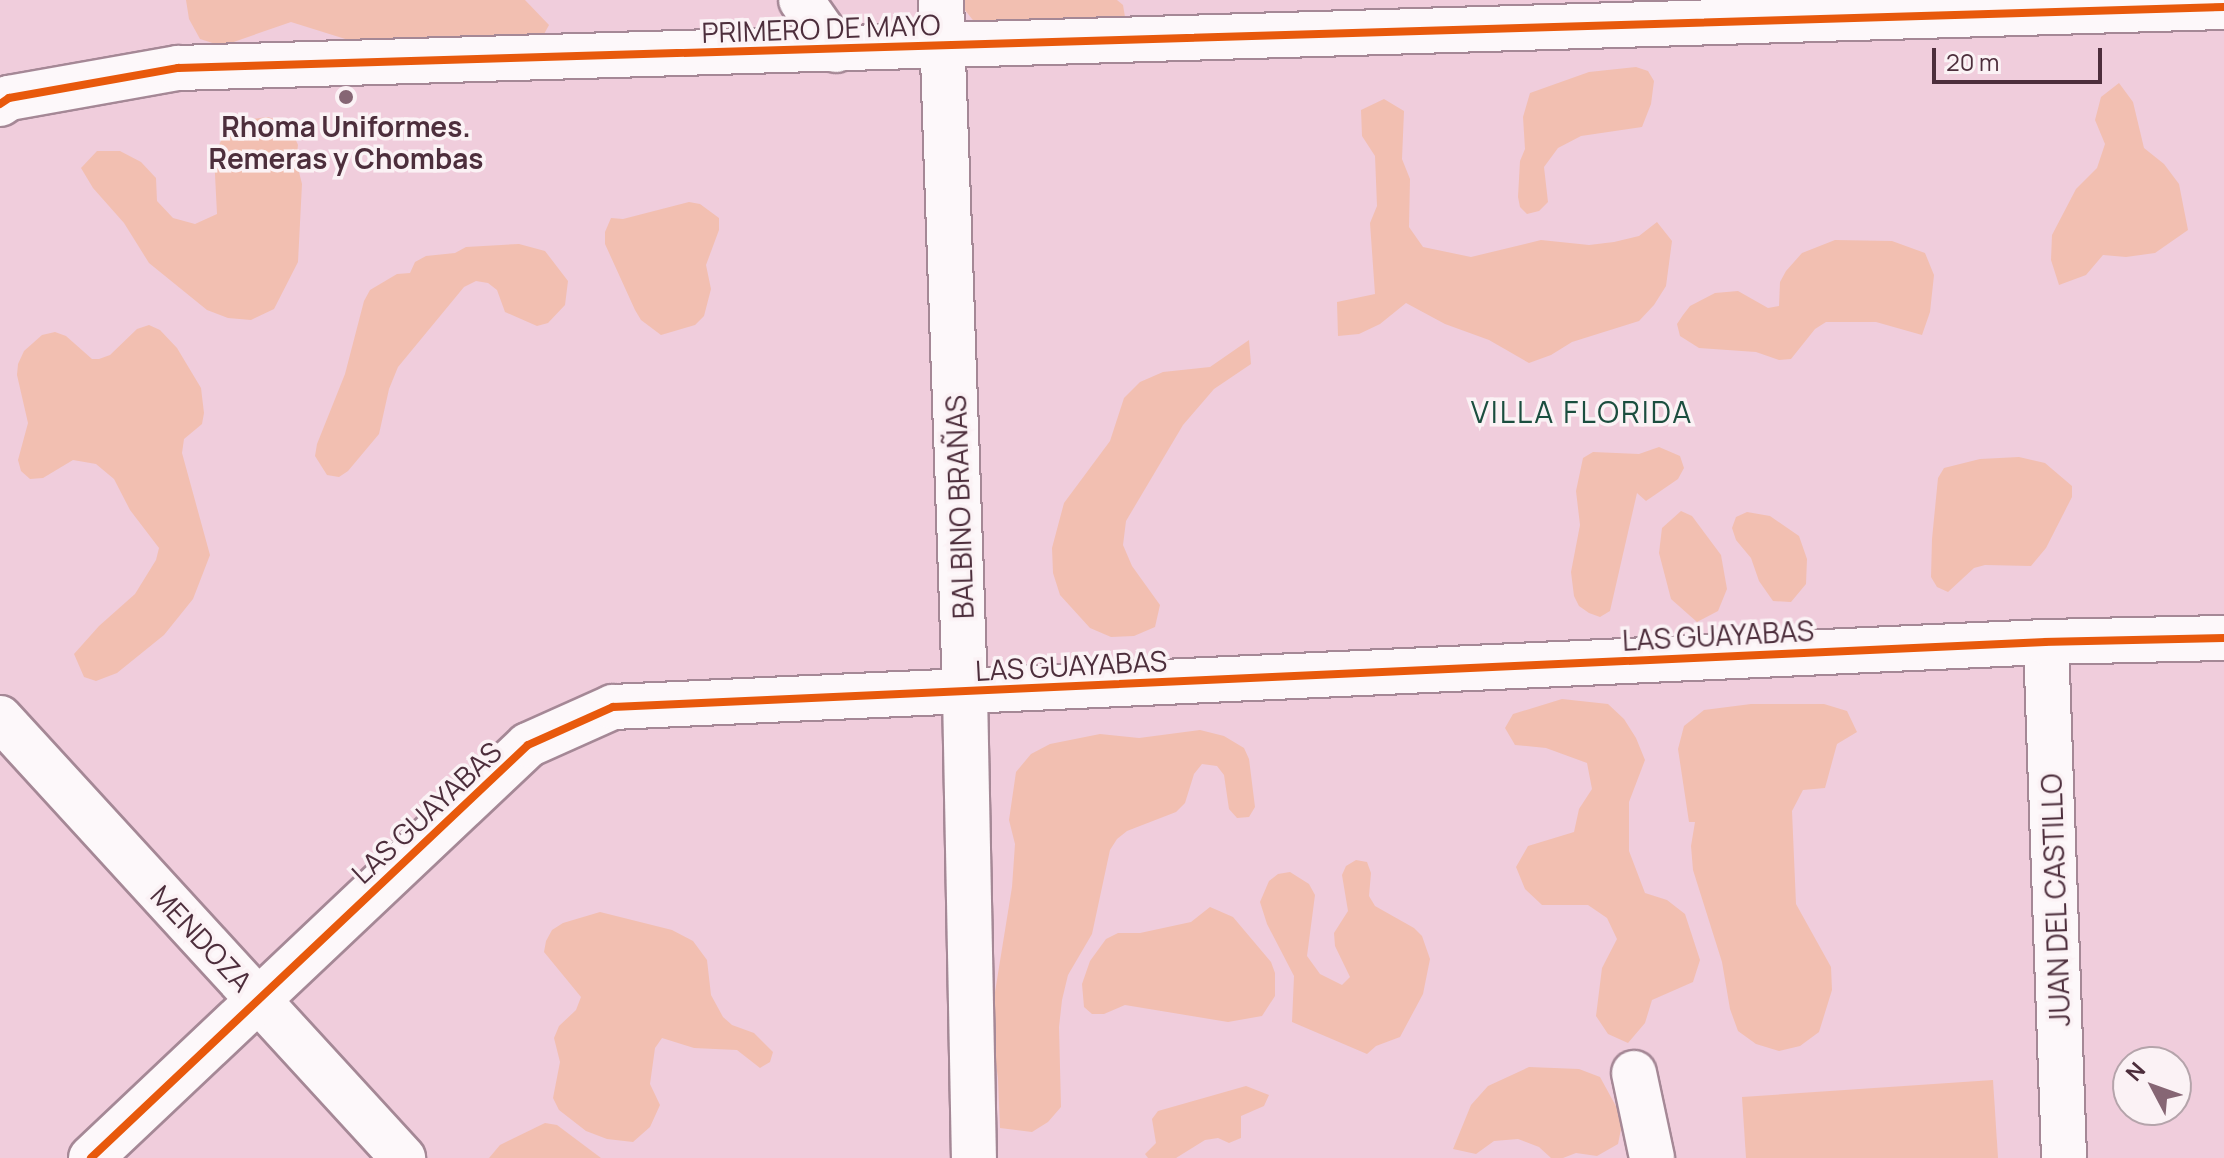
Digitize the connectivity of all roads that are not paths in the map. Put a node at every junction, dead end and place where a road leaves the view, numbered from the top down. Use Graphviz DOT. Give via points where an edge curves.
graph roads {
  1 [pos="801,0"];
  2 [pos="941,0"];
  3 [pos="2224,7"];
  4 [pos="942,46"];
  5 [pos="836,50"];
  6 [pos="0,104"];
  7 [pos="2224,638"];
  8 [pos="2046,642"];
  9 [pos="965,692"];
  10 [pos="0,718"];
  11 [pos="260,1000"];
  12 [pos="1634,1073"];
  13 [pos="91,1158"];
  14 [pos="403,1158"];
  15 [pos="974,1158"];
  16 [pos="1652,1158"];
  17 [pos="2064,1158"];
  1 -- 5 [label="street"];
  2 -- 4 [label="street, BALBINO BRAÑAS"];
  3 -- 4 [label="street, PRIMERO DE MAYO"];
  4 -- 5 [label="street, PRIMERO DE MAYO"];
  4 -- 9 [label="street, BALBINO BRAÑAS"];
  5 -- 6 [label="street, PRIMERO DE MAYO" via="178,68 9,98"];
  7 -- 8 [label="street, LAS GUAYABAS"];
  8 -- 9 [label="street, LAS GUAYABAS"];
  8 -- 17 [label="street, JUAN DEL CASTILLO"];
  9 -- 11 [label="street, LAS GUAYABAS" via="613,707 528,745"];
  9 -- 15 [label="street, BALBINO BRAÑAS"];
  10 -- 11 [label="street, MENDOZA"];
  11 -- 13 [label="street, LAS GUAYABAS"];
  11 -- 14 [label="street, MENDOZA"];
  12 -- 16 [label="street"];
}
